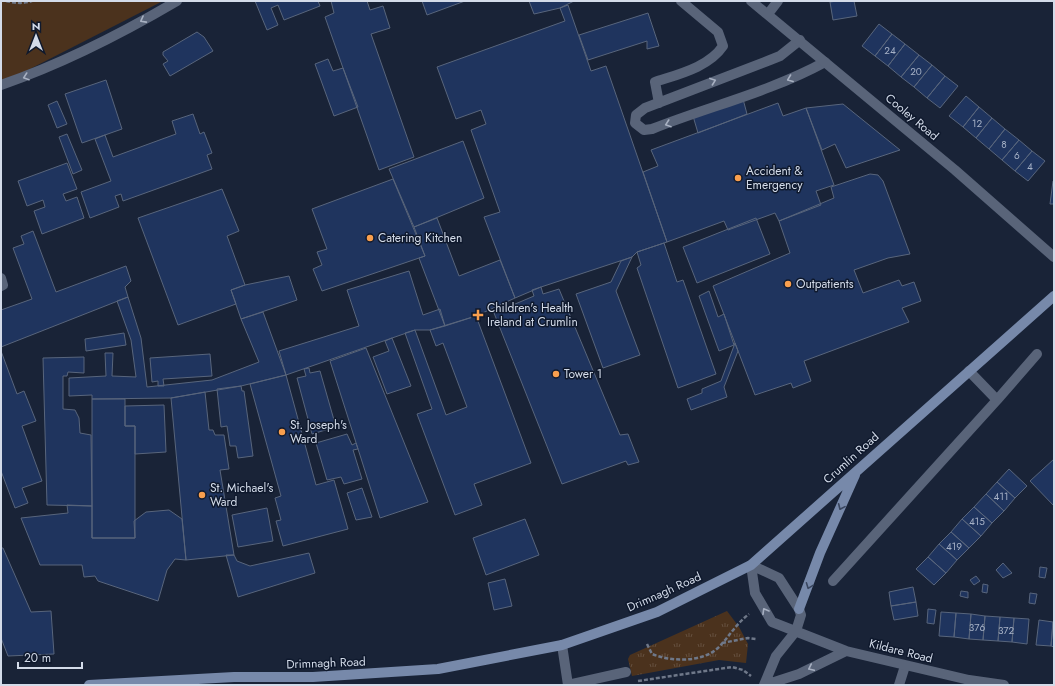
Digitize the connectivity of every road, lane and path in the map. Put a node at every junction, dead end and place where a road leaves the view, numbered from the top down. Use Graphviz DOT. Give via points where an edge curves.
graph roads {
  1 [pos="6,1"];
  2 [pos="32,1"];
  3 [pos="177,1"];
  4 [pos="681,1"];
  5 [pos="751,1"];
  6 [pos="778,1"];
  7 [pos="768,14"];
  8 [pos="800,40"];
  9 [pos="825,62"];
  10 [pos="1,85"];
  11 [pos="659,103"];
  12 [pos="1054,257"];
  13 [pos="1,278"];
  14 [pos="1,286"];
  15 [pos="1054,296"];
  16 [pos="1037,354"];
  17 [pos="969,371"];
  18 [pos="997,400"];
  19 [pos="857,471"];
  20 [pos="751,565"];
  21 [pos="833,581"];
  22 [pos="799,609"];
  23 [pos="746,616"];
  24 [pos="796,631"];
  25 [pos="756,639"];
  26 [pos="647,644"];
  27 [pos="722,644"];
  28 [pos="562,645"];
  29 [pos="846,651"];
  30 [pos="905,666"];
  31 [pos="626,672"];
  32 [pos="754,678"];
  33 [pos="234,681"];
  34 [pos="585,683"];
  35 [pos="89,685"];
  36 [pos="764,685"];
  37 [pos="899,685"];
  38 [pos="1004,685"];
  1 -- 2 [label="path"];
  3 -- 10 [label="street, one-way" via="32,75"];
  4 -- 11 [label="street" via="718,32 723,46 717,56 693,69 655,82"];
  5 -- 7 [label="street, Cooley Road"];
  6 -- 7 [label="street"];
  7 -- 8 [label="street, Cooley Road"];
  8 -- 9 [label="street, Cooley Road"];
  11 -- 8 [label="street, one-way" via="770,60"];
  9 -- 11 [label="street, one-way" via="802,75 735,101 652,129 641,129 635,123 636,115 645,108"];
  9 -- 12 [label="street, Cooley Road" via="955,170"];
  13 -- 14 [label="street"];
  15 -- 17 [label="main road, Crumlin Road"];
  16 -- 18 [label="street"];
  17 -- 18 [label="street"];
  17 -- 19 [label="main road, Crumlin Road"];
  18 -- 21 [label="street"];
  19 -- 20 [label="main road, Crumlin Road"];
  19 -- 22 [label="main road, one-way" via="820,553"];
  20 -- 22 [label="street" via="779,578"];
  24 -- 20 [label="street, Kildare Road, one-way" via="772,622 755,593"];
  20 -- 28 [label="main road, Drimnagh Road" via="657,612"];
  22 -- 24 [label="street" via="801,615"];
  23 -- 27 [label="path"];
  24 -- 29 [label="street, Kildare Road"];
  24 -- 36 [label="street" via="776,656"];
  25 -- 27 [label="path" via="748,638"];
  26 -- 27 [label="path" via="652,654 675,660 700,657 711,653"];
  28 -- 33 [label="main road, Drimnagh Road" via="438,669"];
  28 -- 34 [label="street" via="568,685"];
  29 -- 30 [label="street, Kildare Road"];
  29 -- 36 [label="street, one-way" via="798,674"];
  30 -- 37 [label="street"];
  30 -- 38 [label="street, Kildare Road"];
  31 -- 32 [label="path" via="639,681 732,667 743,670"];
  31 -- 34 [label="street"];
  33 -- 35 [label="main road, Drimnagh Road"];
}
